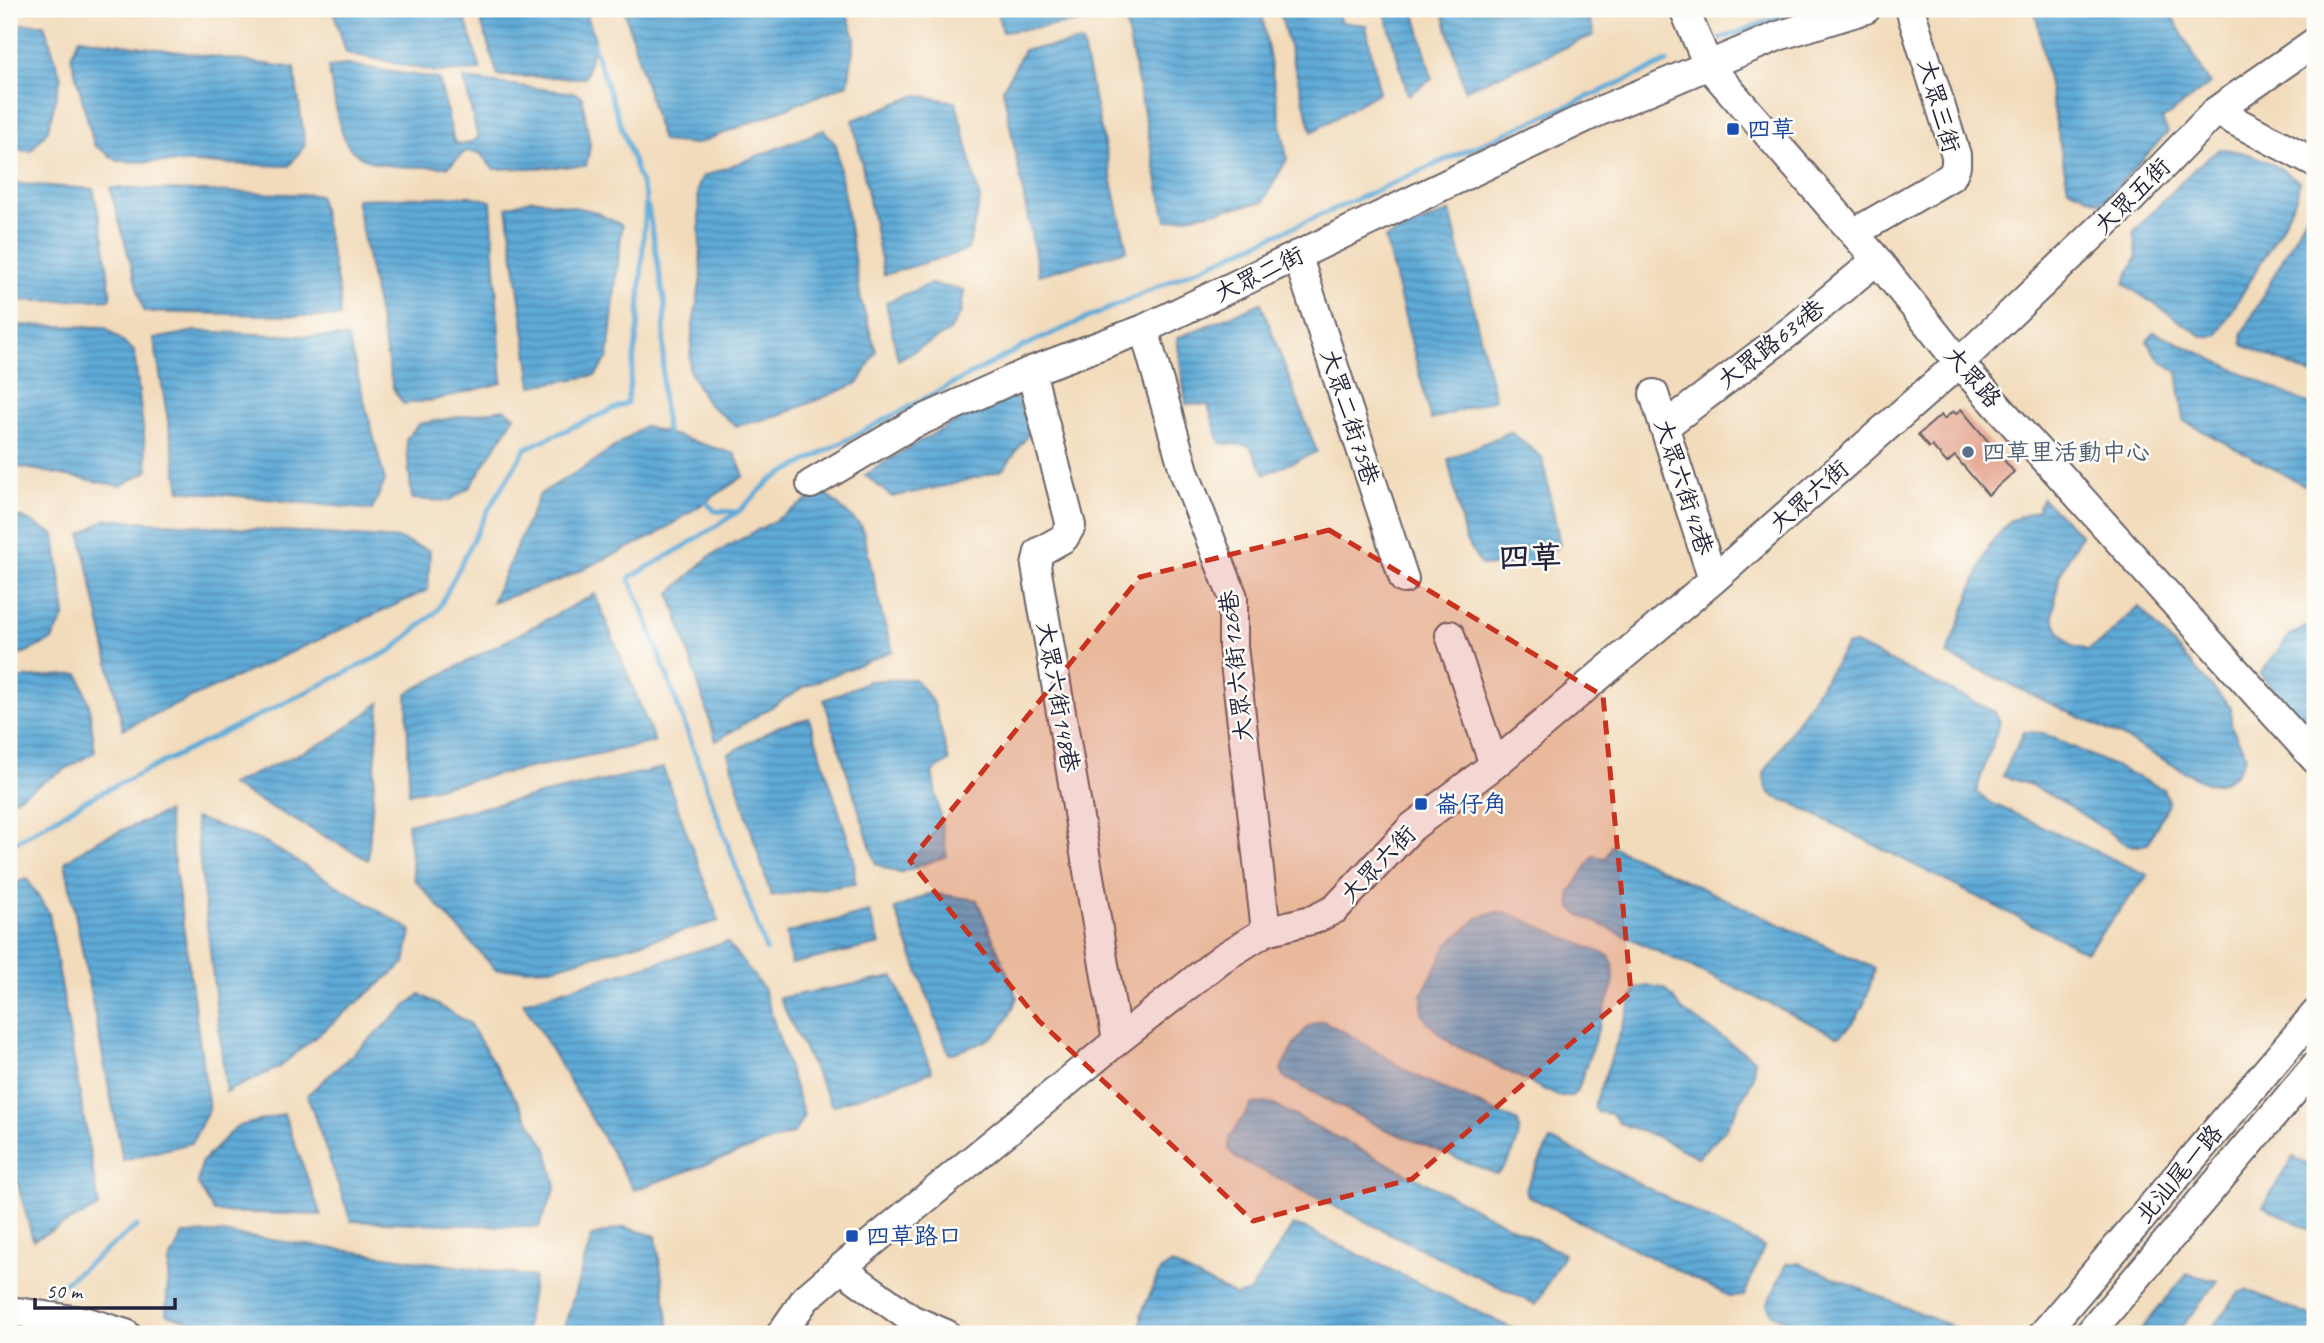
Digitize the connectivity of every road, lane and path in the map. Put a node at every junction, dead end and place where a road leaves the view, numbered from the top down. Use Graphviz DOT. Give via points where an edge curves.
graph roads {
  1 [pos="1684,9"];
  2 [pos="1866,9"];
  3 [pos="1910,9"];
  4 [pos="2315,42"];
  5 [pos="1708,65"];
  6 [pos="2216,111"];
  7 [pos="2315,163"];
  8 [pos="1854,233"];
  9 [pos="1297,255"];
  10 [pos="1877,260"];
  11 [pos="1144,329"];
  12 [pos="1959,363"];
  13 [pos="1031,371"];
  14 [pos="1654,394"];
  15 [pos="1664,427"];
  16 [pos="811,484"];
  17 [pos="1404,579"];
  18 [pos="1713,580"];
  19 [pos="1450,635"];
  20 [pos="2315,759"];
  21 [pos="1494,765"];
  22 [pos="1266,931"];
  23 [pos="2315,1014"];
  24 [pos="1117,1041"];
  25 [pos="2279,1057"];
  26 [pos="2310,1073"];
  27 [pos="841,1268"];
  28 [pos="2073,1299"];
  29 [pos="22,1313"];
  30 [pos="2095,1328"];
  31 [pos="126,1334"];
  32 [pos="781,1334"];
  33 [pos="946,1334"];
  34 [pos="2043,1334"];
  1 -- 5 [label="street, 大眾路"];
  2 -- 5 [label="street" via="1778,36"];
  3 -- 8 [label="street, 大眾三街" via="1956,166 1952,176"];
  4 -- 6 [label="street, 大眾五街"];
  5 -- 8 [label="street, 大眾路"];
  5 -- 9 [label="street, 大眾二街" via="1595,113"];
  6 -- 7 [label="street"];
  6 -- 12 [label="street, 大眾五街"];
  8 -- 10 [label="street, 大眾路"];
  9 -- 11 [label="street, 大眾二街"];
  9 -- 17 [label="street, 大眾二街75巷"];
  10 -- 12 [label="street, 大眾路"];
  10 -- 15 [label="street, 大眾路634巷"];
  11 -- 13 [label="street, 大眾二街"];
  11 -- 22 [label="street, 大眾六街126巷" via="1185,474 1233,597 1233,646"];
  12 -- 18 [label="street, 大眾六街"];
  12 -- 20 [label="street, 大眾路"];
  13 -- 16 [label="street, 大眾二街" via="911,425"];
  13 -- 24 [label="street, 大眾六街148巷" via="1070,526 1064,538 1039,552 1036,566"];
  14 -- 15 [label="street, 大眾六街42巷"];
  15 -- 18 [label="street, 大眾六街42巷"];
  18 -- 21 [label="street, 大眾六街"];
  19 -- 21 [label="street"];
  21 -- 22 [label="street, 大眾六街" via="1412,827 1335,909"];
  22 -- 24 [label="street, 大眾六街" via="1221,959"];
  23 -- 25 [label="street, 北汕尾一路"];
  24 -- 27 [label="street, 大眾六街"];
  25 -- 26 [label="street"];
  25 -- 28 [label="street, 北汕尾一路"];
  26 -- 30 [label="street, 北汕尾一路"];
  27 -- 32 [label="street, 大眾六街" via="806,1298"];
  27 -- 33 [label="street" via="911,1319"];
  28 -- 30 [label="street"];
  28 -- 34 [label="street, 北汕尾一路"];
  29 -- 31 [label="street" via="88,1322"];
}
